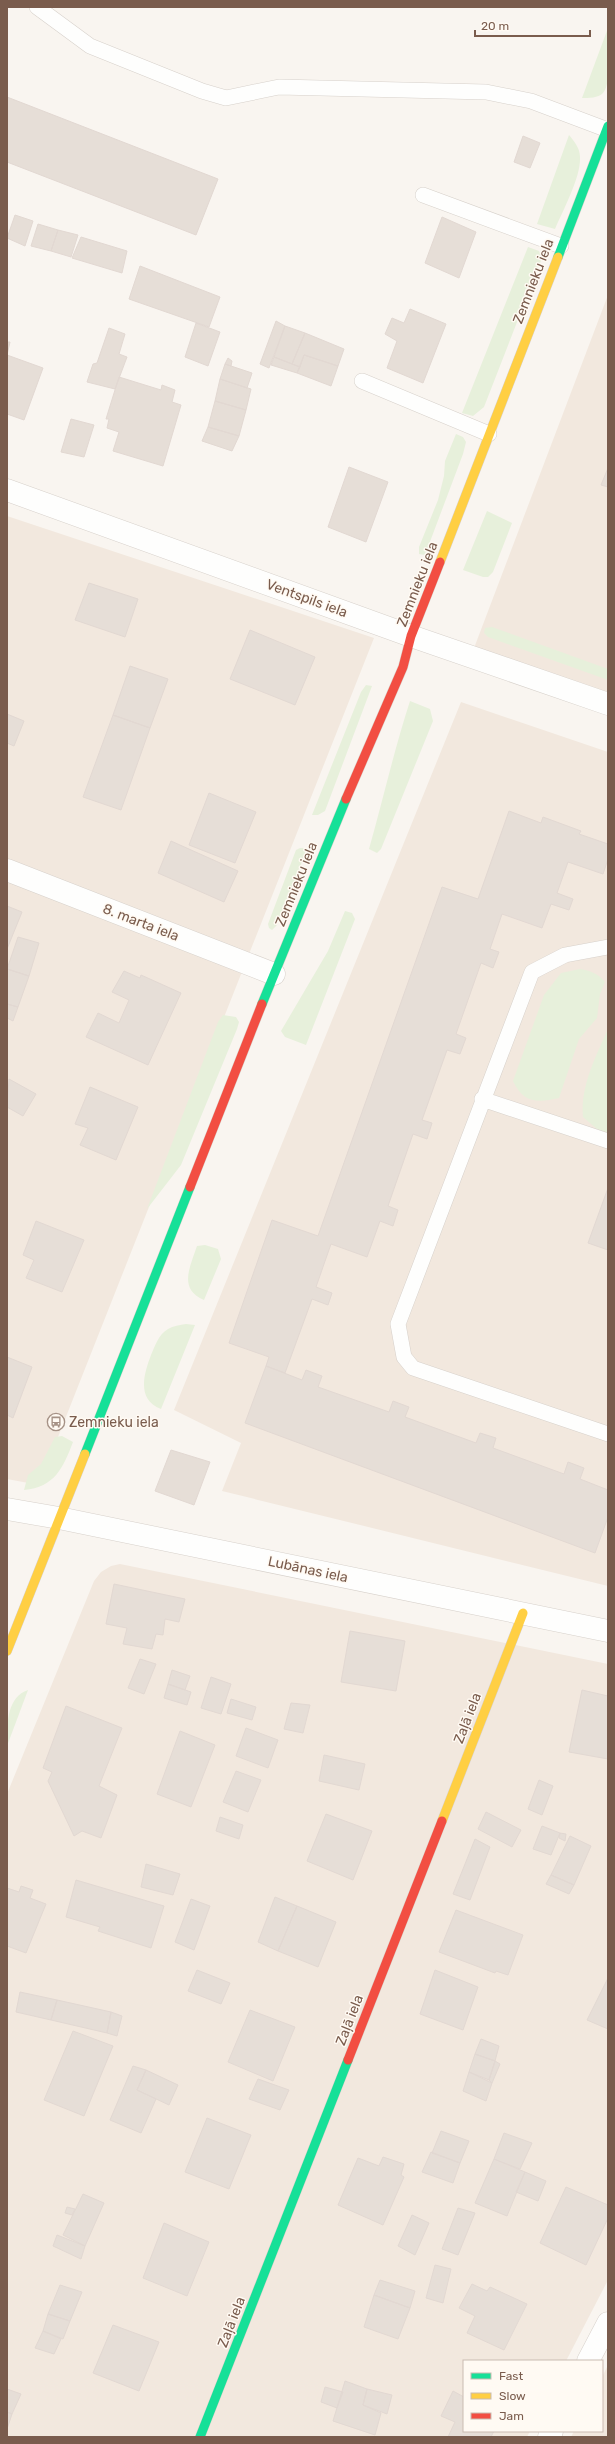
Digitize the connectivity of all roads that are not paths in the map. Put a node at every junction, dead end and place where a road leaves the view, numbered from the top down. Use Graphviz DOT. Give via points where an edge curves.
graph roads {
  1 [pos="37,7"];
  2 [pos="607,128"];
  3 [pos="423,195"];
  4 [pos="562,246"];
  5 [pos="362,381"];
  6 [pos="489,434"];
  7 [pos="7,490"];
  8 [pos="411,636"];
  9 [pos="608,704"];
  10 [pos="7,870"];
  11 [pos="608,947"];
  12 [pos="274,974"];
  13 [pos="482,1099"];
  14 [pos="608,1141"];
  15 [pos="608,1434"];
  16 [pos="7,1510"];
  17 [pos="59,1518"];
  18 [pos="523,1613"];
  19 [pos="608,1631"];
  20 [pos="7,1651"];
  21 [pos="608,2323"];
  22 [pos="589,2360"];
  23 [pos="200,2437"];
  1 -- 2 [label="lane" via="90,46 202,91 226,98 279,87 486,92 531,101"];
  2 -- 4 [label="street, Zemnieku iela"];
  3 -- 4 [label="lane"];
  4 -- 6 [label="street, Zemnieku iela"];
  5 -- 6 [label="lane"];
  6 -- 8 [label="street, Zemnieku iela"];
  7 -- 8 [label="street, Ventspils iela"];
  8 -- 9 [label="street, Ventspils iela"];
  8 -- 12 [label="street, Zemnieku iela" via="403,667"];
  10 -- 12 [label="street, 8. marta iela"];
  11 -- 13 [label="lane" via="565,955 532,972"];
  12 -- 17 [label="street, Zemnieku iela"];
  13 -- 14 [label="lane"];
  13 -- 15 [label="lane" via="398,1324 404,1357 413,1368"];
  16 -- 17 [label="street, Lubānas iela"];
  17 -- 18 [label="street, Lubānas iela"];
  17 -- 20 [label="street, Zemnieku iela"];
  18 -- 19 [label="street, Lubānas iela"];
  18 -- 23 [label="street, Zaļā iela"];
  21 -- 22 [label="street"];
}
